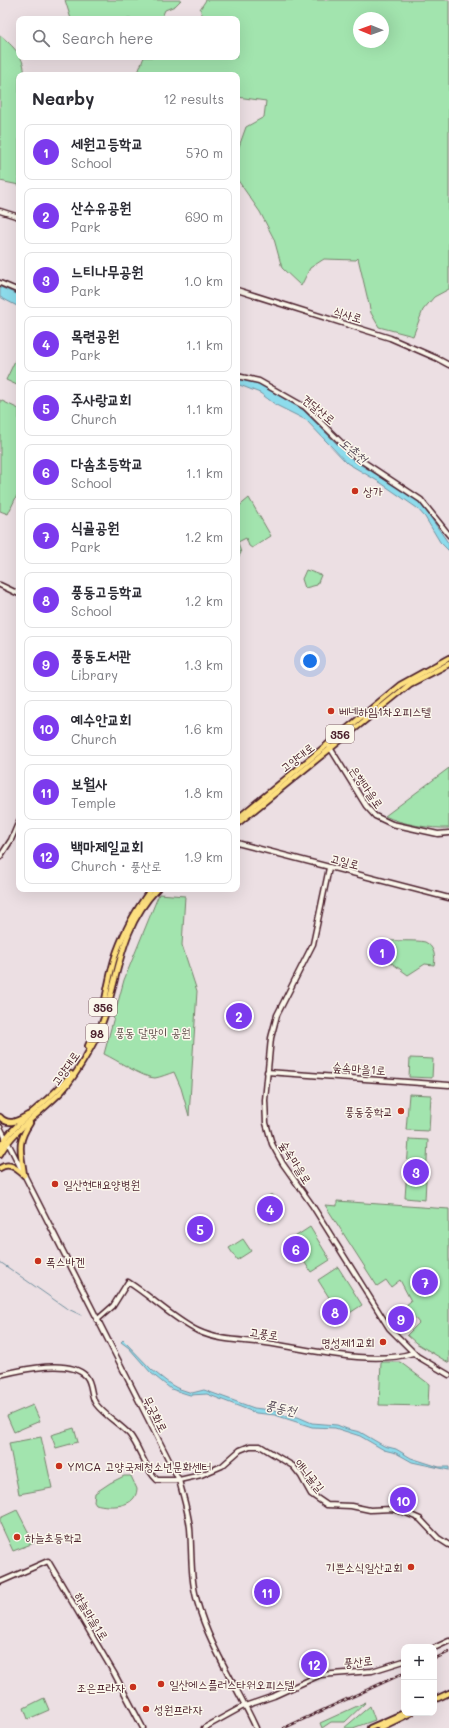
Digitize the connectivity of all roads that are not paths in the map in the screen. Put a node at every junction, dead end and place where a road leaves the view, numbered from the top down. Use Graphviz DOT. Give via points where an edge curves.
graph roads {
  1 [pos="0,211"];
  2 [pos="16,216"];
  3 [pos="0,283"];
  4 [pos="16,290"];
  5 [pos="240,291"];
  6 [pos="449,365"];
  7 [pos="240,377"];
  8 [pos="449,535"];
  9 [pos="0,584"];
  10 [pos="16,592"];
  11 [pos="449,658"];
  12 [pos="449,664"];
  13 [pos="329,746"];
  14 [pos="240,817"];
  15 [pos="240,821"];
  16 [pos="16,828"];
  17 [pos="449,833"];
  18 [pos="240,844"];
  19 [pos="0,857"];
  20 [pos="329,868"];
  21 [pos="149,892"];
  22 [pos="155,892"];
  23 [pos="449,898"];
  24 [pos="267,1072"];
  25 [pos="449,1085"];
  26 [pos="35,1114"];
  27 [pos="0,1117"];
  28 [pos="0,1127"];
  29 [pos="6,1140"];
  30 [pos="0,1148"];
  31 [pos="0,1154"];
  32 [pos="0,1168"];
  33 [pos="24,1174"];
  34 [pos="97,1320"];
  35 [pos="413,1353"];
  36 [pos="0,1375"];
  37 [pos="449,1375"];
  38 [pos="179,1480"];
  39 [pos="449,1545"];
  40 [pos="0,1582"];
  41 [pos="449,1641"];
  42 [pos="437,1647"];
  43 [pos="401,1662"];
  44 [pos="449,1694"];
  45 [pos="437,1700"];
  46 [pos="246,1705"];
  47 [pos="401,1714"];
  48 [pos="405,1716"];
  49 [pos="143,1728"];
  50 [pos="204,1728"];
  51 [pos="256,1728"];
  52 [pos="370,1728"];
  53 [pos="380,1728"];
  1 -- 2 [label="street"];
  3 -- 4 [label="street"];
  5 -- 6 [label="street, 식사로" via="390,338"];
  7 -- 8 [label="street, 견달산로" via="259,381 305,407 356,457 421,500"];
  9 -- 10 [label="street"];
  11 -- 13 [label="main road, 고양대로 / 356" via="400,685"];
  12 -- 13 [label="main road, 고양대로" via="410,684"];
  13 -- 14 [label="main road, 고양대로 / 356"];
  13 -- 15 [label="main road, 고양대로"];
  13 -- 17 [label="street, 은행마을로" via="366,806 375,816 392,824 438,834"];
  16 -- 19 [label="street"];
  18 -- 20 [label="street, 고일로"];
  20 -- 23 [label="street, 고일로"];
  20 -- 24 [label="street, 숲속마을로" via="313,944 278,1015 271,1038"];
  21 -- 26 [label="main road, 고양대로 / 356" via="120,942 103,1007 85,1052 63,1084"];
  22 -- 26 [label="main road, 고양대로 / 98" via="129,929 95,1039 67,1086"];
  24 -- 25 [label="street, 숲속마을1로"];
  24 -- 35 [label="street, 숲속마을로" via="266,1123 272,1144 389,1328"];
  26 -- 27 [label="main road" via="11,1122"];
  26 -- 29 [label="main road, 고양대로 / 98"];
  26 -- 33 [label="main road" via="20,1140"];
  28 -- 29 [label="street, 무궁화로"];
  29 -- 30 [label="main road, 고양대로"];
  29 -- 31 [label="main road, 고양대로 / 98"];
  29 -- 33 [label="street, 무궁화로"];
  32 -- 33 [label="main road" via="12,1165"];
  33 -- 34 [label="street, 무궁화로"];
  34 -- 35 [label="street, 고풍로" via="113,1306 128,1282 182,1323 217,1338 349,1355 397,1357"];
  34 -- 38 [label="street, 무궁화로"];
  35 -- 37 [label="street, 숲속마을로"];
  36 -- 38 [label="street, 애니골길" via="48,1367 79,1371 90,1382 96,1404 130,1435 155,1479"];
  38 -- 39 [label="street, 애니골길" via="217,1468 240,1450 260,1446 293,1466 311,1494 328,1506 351,1506 370,1510 392,1509 404,1512 420,1519 438,1538"];
  38 -- 46 [label="street, 무궁화로" via="188,1516 193,1584 197,1601 214,1645"];
  40 -- 49 [label="street, 하늘마을1로" via="48,1561"];
  41 -- 42 [label="street"];
  43 -- 46 [label="street, 풍산로" via="372,1671 320,1675 274,1696"];
  44 -- 45 [label="main road"];
  46 -- 50 [label="street, 풍산로"];
  46 -- 51 [label="street, 무궁화로"];
  47 -- 52 [label="main road"];
  48 -- 53 [label="main road"];
}
